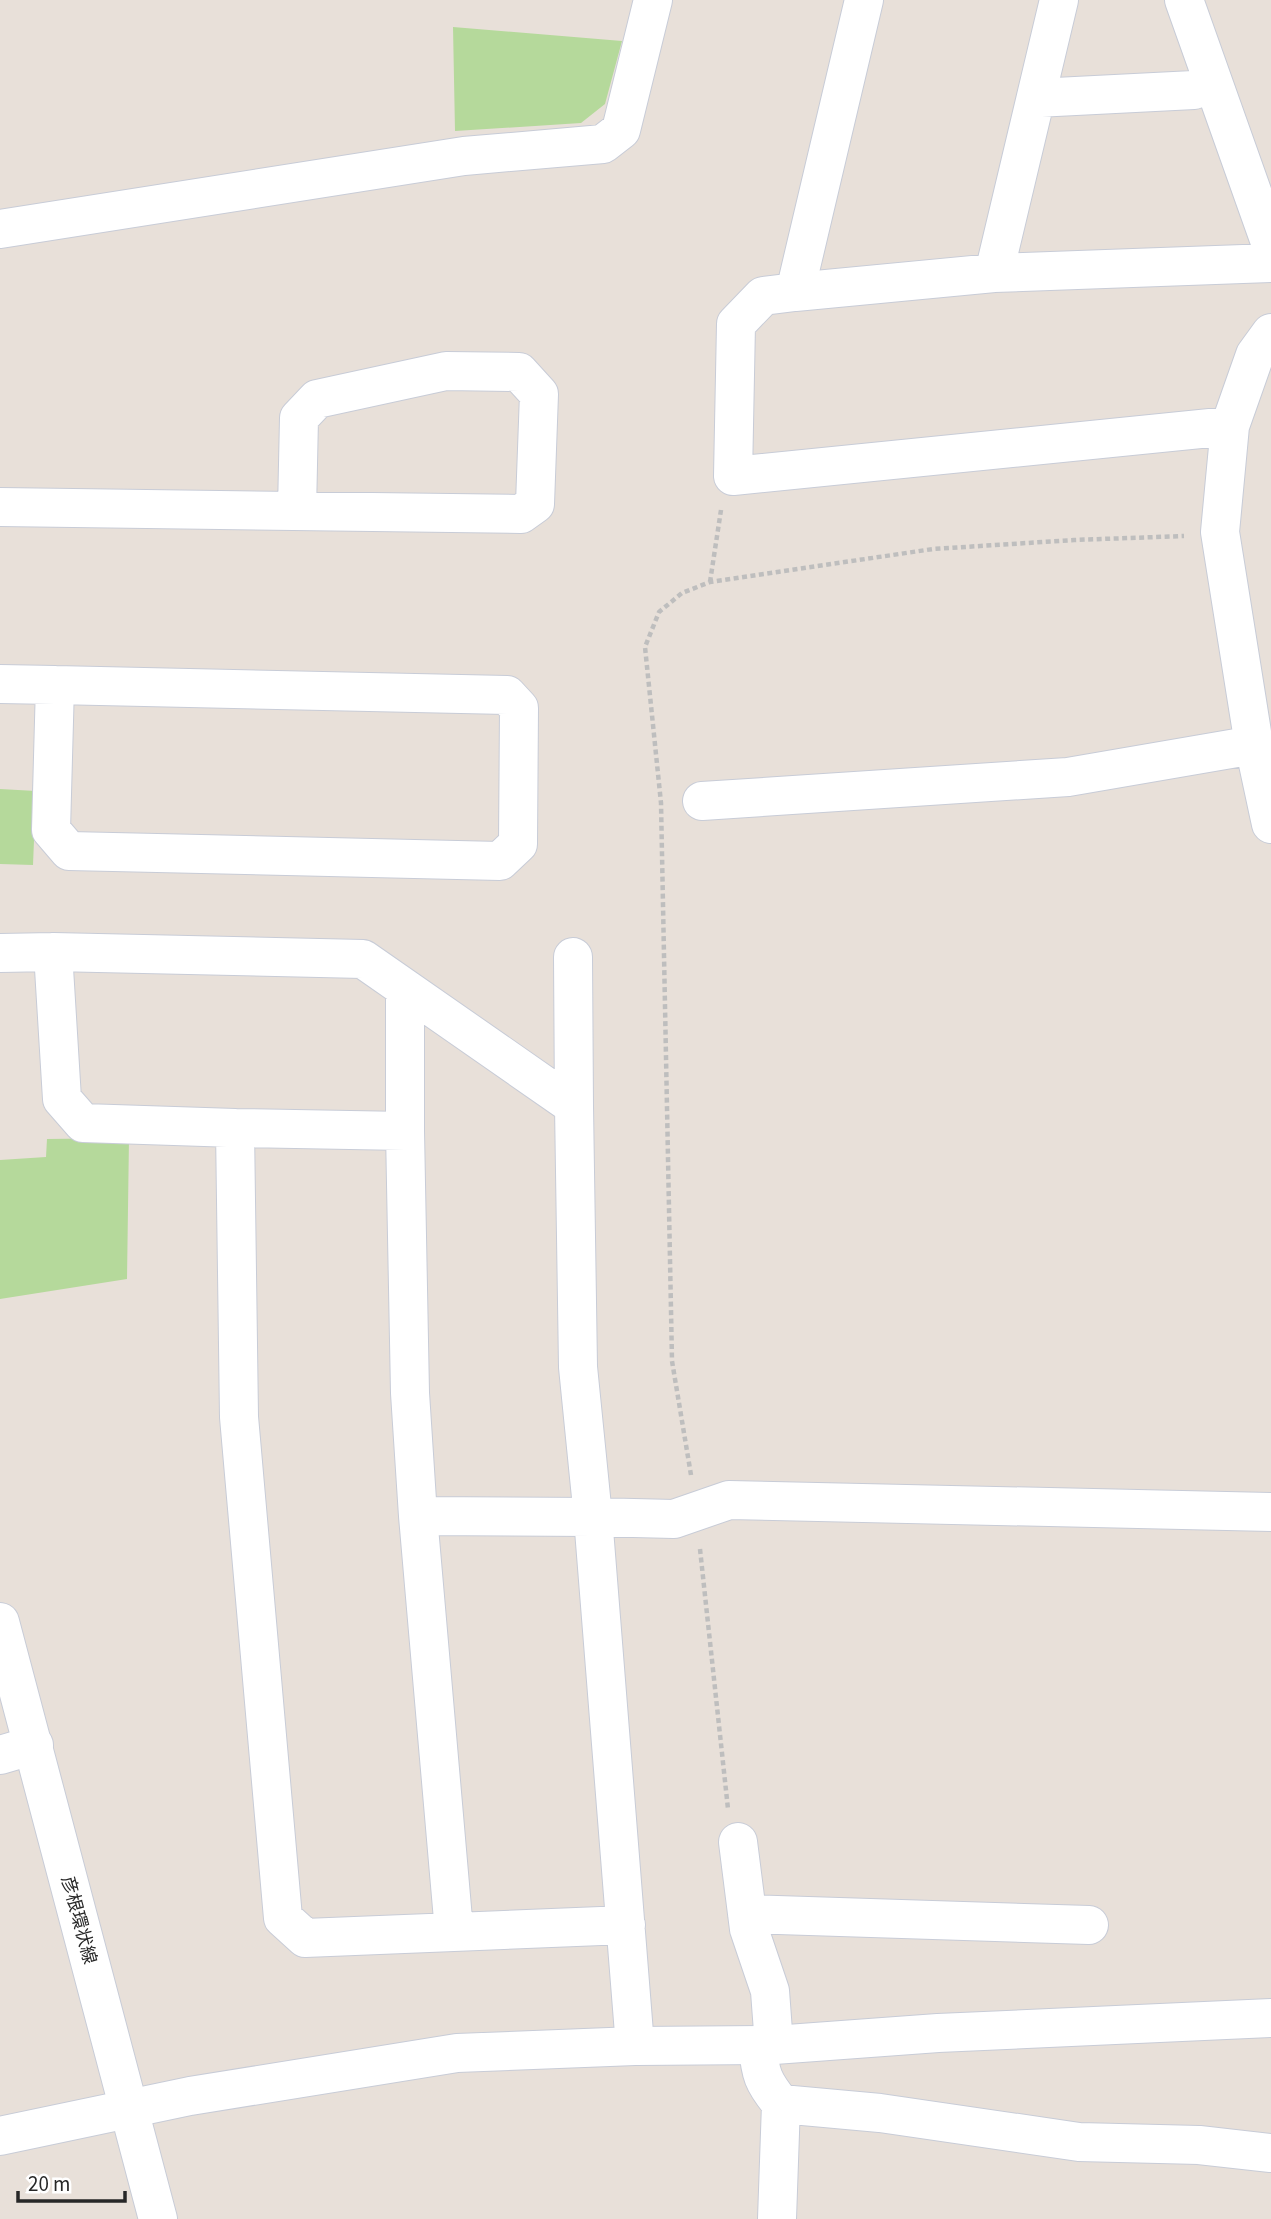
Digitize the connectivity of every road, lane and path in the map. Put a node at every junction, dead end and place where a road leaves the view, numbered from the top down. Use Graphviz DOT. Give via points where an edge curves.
graph roads {
  1 [pos="653,0"];
  2 [pos="864,0"];
  3 [pos="1059,0"];
  4 [pos="1184,0"];
  5 [pos="1194,90"];
  6 [pos="1036,98"];
  7 [pos="0,229"];
  8 [pos="1271,245"];
  9 [pos="1271,263"];
  10 [pos="995,273"];
  11 [pos="795,292"];
  12 [pos="1271,333"];
  13 [pos="1230,426"];
  14 [pos="733,476"];
  15 [pos="0,507"];
  16 [pos="297,511"];
  17 [pos="1220,532"];
  18 [pos="710,582"];
  19 [pos="0,684"];
  20 [pos="55,685"];
  21 [pos="1254,745"];
  22 [pos="702,801"];
  23 [pos="1271,824"];
  24 [pos="53,952"];
  25 [pos="0,953"];
  26 [pos="573,957"];
  27 [pos="405,989"];
  28 [pos="574,1106"];
  29 [pos="234,1128"];
  30 [pos="405,1131"];
  31 [pos="697,1511"];
  32 [pos="1271,1512"];
  33 [pos="418,1516"];
  34 [pos="593,1517"];
  35 [pos="0,1622"];
  36 [pos="17,1750"];
  37 [pos="738,1842"];
  38 [pos="747,1914"];
  39 [pos="625,1924"];
  40 [pos="1089,1925"];
  41 [pos="454,1931"];
  42 [pos="1271,2018"];
  43 [pos="766,2045"];
  44 [pos="635,2046"];
  45 [pos="781,2104"];
  46 [pos="129,2110"];
  47 [pos="0,2136"];
  48 [pos="1271,2153"];
  49 [pos="158,2219"];
  50 [pos="777,2219"];
  1 -- 7 [label="street" via="621,130 603,144 464,156"];
  2 -- 11 [label="street"];
  3 -- 6 [label="street"];
  4 -- 8 [label="street"];
  5 -- 6 [label="street"];
  6 -- 10 [label="street"];
  9 -- 10 [label="street"];
  10 -- 11 [label="street"];
  11 -- 14 [label="street" via="762,296 736,324"];
  12 -- 13 [label="street" via="1255,355"];
  13 -- 14 [label="street"];
  13 -- 17 [label="street"];
  14 -- 18 [label="path" via="723,498"];
  15 -- 16 [label="street"];
  16 -- 16 [label="street" via="521,514 535,504 539,394 519,372 446,372 317,399 299,418"];
  17 -- 18 [label="path" via="933,549"];
  17 -- 21 [label="street"];
  18 -- 31 [label="path" via="682,593 659,612 645,647 661,803 672,1361"];
  19 -- 20 [label="street"];
  20 -- 20 [label="street" via="507,695 519,708 517,844 500,861 69,851 51,830"];
  21 -- 22 [label="street" via="1068,777"];
  21 -- 23 [label="street"];
  24 -- 25 [label="street"];
  24 -- 27 [label="street" via="363,959"];
  24 -- 29 [label="street" via="62,1099 83,1123"];
  26 -- 28 [label="street"];
  27 -- 28 [label="street"];
  27 -- 30 [label="street"];
  28 -- 34 [label="street" via="578,1367"];
  29 -- 30 [label="street"];
  29 -- 41 [label="street" via="239,1417 283,1918 304,1938"];
  30 -- 33 [label="street" via="410,1393"];
  31 -- 32 [label="street" via="729,1500"];
  31 -- 34 [label="street" via="674,1518"];
  31 -- 37 [label="path" via="730,1830"];
  33 -- 34 [label="street"];
  33 -- 41 [label="street"];
  34 -- 39 [label="street"];
  35 -- 36 [label="street, 彦根環状線"];
  36 -- 46 [label="street, 彦根環状線"];
  37 -- 38 [label="street"];
  38 -- 40 [label="street"];
  38 -- 43 [label="street" via="770,1991"];
  39 -- 41 [label="street"];
  39 -- 44 [label="street"];
  42 -- 43 [label="street"];
  43 -- 44 [label="street"];
  43 -- 45 [label="street" via="760,2071"];
  44 -- 46 [label="street" via="457,2053"];
  45 -- 48 [label="street" via="880,2113 1079,2142 1199,2145"];
  45 -- 50 [label="street"];
  46 -- 47 [label="street"];
  46 -- 49 [label="street, 彦根環状線"];
}
